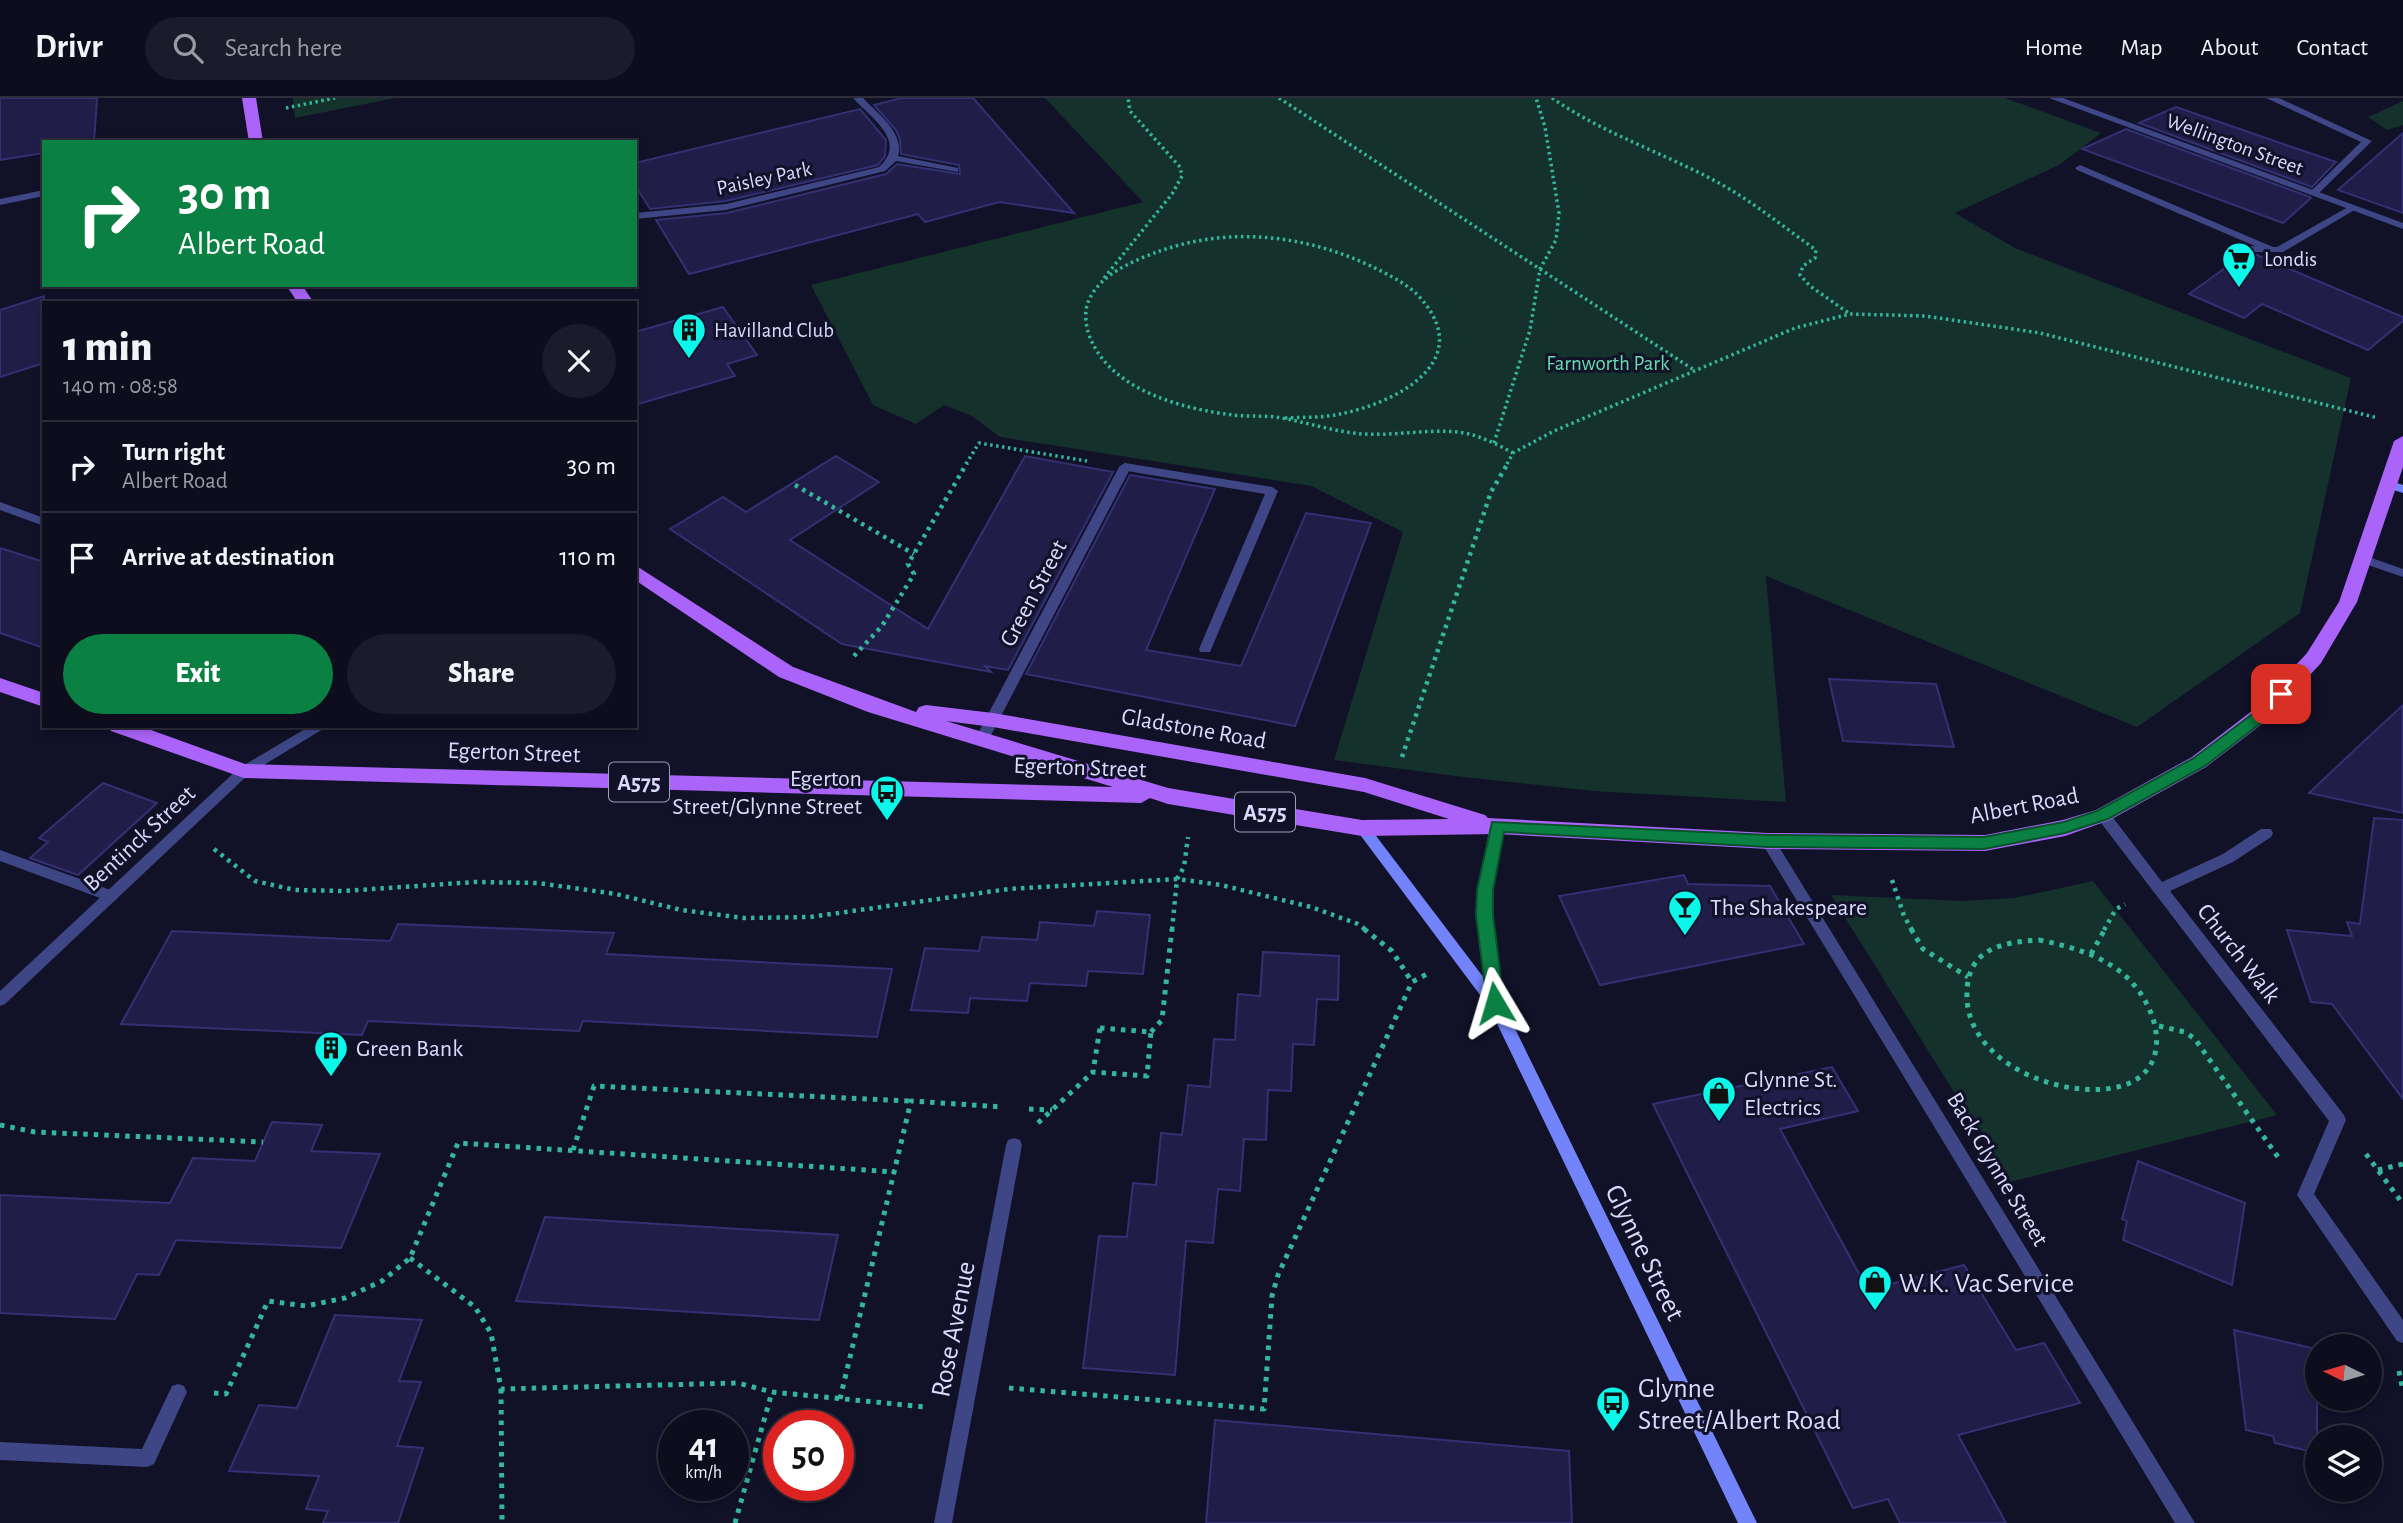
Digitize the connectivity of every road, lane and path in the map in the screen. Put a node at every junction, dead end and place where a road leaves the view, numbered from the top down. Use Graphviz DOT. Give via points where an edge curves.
graph roads {
  1 [pos="249,98"];
  2 [pos="335,98"];
  3 [pos="858,98"];
  4 [pos="1128,98"];
  5 [pos="1279,98"];
  6 [pos="1536,98"];
  7 [pos="1552,98"];
  8 [pos="2054,98"];
  9 [pos="2271,98"];
  10 [pos="251,115"];
  11 [pos="256,140"];
  12 [pos="894,158"];
  13 [pos="2080,168"];
  14 [pos="955,170"];
  15 [pos="42,193"];
  16 [pos="2314,193"];
  17 [pos="0,202"];
  18 [pos="2353,208"];
  19 [pos="637,216"];
  20 [pos="2403,226"];
  21 [pos="2242,249"];
  22 [pos="2272,250"];
  23 [pos="1540,268"];
  24 [pos="1100,284"];
  25 [pos="1850,314"];
  26 [pos="1695,370"];
  27 [pos="1285,418"];
  28 [pos="2390,420"];
  29 [pos="2403,441"];
  30 [pos="1494,443"];
  31 [pos="1513,453"];
  32 [pos="1125,467"];
  33 [pos="795,485"];
  34 [pos="2396,487"];
  35 [pos="0,506"];
  36 [pos="42,521"];
  37 [pos="914,554"];
  38 [pos="2363,559"];
  39 [pos="637,572"];
  40 [pos="2403,573"];
  41 [pos="1205,649"];
  42 [pos="0,685"];
  43 [pos="824,687"];
  44 [pos="42,699"];
  45 [pos="876,707"];
  46 [pos="993,720"];
  47 [pos="124,728"];
  48 [pos="318,728"];
  49 [pos="982,739"];
  50 [pos="244,771"];
  51 [pos="1365,785"];
  52 [pos="1168,796"];
  53 [pos="1192,800"];
  54 [pos="2103,815"];
  55 [pos="186,825"];
  56 [pos="1497,826"];
  57 [pos="1362,828"];
  58 [pos="2266,833"];
  59 [pos="1768,841"];
  60 [pos="1879,844"];
  61 [pos="0,855"];
  62 [pos="1177,879"];
  63 [pos="2160,889"];
  64 [pos="111,896"];
  65 [pos="2091,954"];
  66 [pos="1458,956"];
  67 [pos="1968,977"];
  68 [pos="1412,982"];
  69 [pos="0,1000"];
  70 [pos="1495,1003"];
  71 [pos="2158,1026"];
  72 [pos="1151,1032"];
  73 [pos="1093,1072"];
  74 [pos="911,1101"];
  75 [pos="1014,1108"];
  76 [pos="1027,1109"];
  77 [pos="1052,1110"];
  78 [pos="0,1125"];
  79 [pos="263,1142"];
  80 [pos="1014,1145"];
  81 [pos="573,1150"];
  82 [pos="2403,1164"];
  83 [pos="895,1172"];
  84 [pos="2305,1195"];
  85 [pos="2403,1204"];
  86 [pos="410,1258"];
  87 [pos="2403,1335"];
  88 [pos="970,1384"];
  89 [pos="501,1389"];
  90 [pos="178,1392"];
  91 [pos="772,1392"];
  92 [pos="840,1399"];
  93 [pos="965,1411"];
  94 [pos="0,1451"];
  95 [pos="502,1523"];
  96 [pos="735,1523"];
  97 [pos="943,1523"];
  98 [pos="1748,1523"];
  99 [pos="2186,1523"];
  1 -- 10 [label="main road"];
  2 -- 10 [label="path"];
  3 -- 12 [label="street" via="895,140"];
  4 -- 24 [label="path" via="1130,111 1180,167 1182,176"];
  5 -- 23 [label="path"];
  6 -- 23 [label="path" via="1559,214 1556,240"];
  7 -- 25 [label="path" via="1614,136 1718,183 1757,207 1816,250 1800,275"];
  8 -- 16 [label="street, Wellington Street"];
  9 -- 16 [label="street" via="2367,141"];
  10 -- 11 [label="main road"];
  12 -- 14 [label="street"];
  12 -- 19 [label="street, Paisley Park" via="866,175 739,204"];
  13 -- 22 [label="street"];
  15 -- 17 [label="street"];
  16 -- 18 [label="street, Wellington Street"];
  18 -- 20 [label="street, Wellington Street"];
  18 -- 22 [label="street"];
  21 -- 22 [label="street"];
  23 -- 26 [label="path"];
  23 -- 30 [label="path" via="1530,330"];
  24 -- 27 [label="path" via="1086,308 1089,338 1105,365 1142,389 1184,404 1231,415"];
  24 -- 27 [label="path" via="1124,265 1167,247 1207,236 1254,235 1316,243 1351,254 1397,279 1426,304 1439,330 1438,359 1421,381 1381,401 1339,414"];
  25 -- 26 [label="path" via="1795,328"];
  25 -- 28 [label="path" via="1925,316 2040,333"];
  26 -- 31 [label="path"];
  27 -- 30 [label="path" via="1336,432 1456,432"];
  29 -- 34 [label="main road, Albert Road / A575"];
  30 -- 31 [label="path"];
  31 -- 51 [label="path" via="1491,492 1401,761"];
  32 -- 37 [label="path" via="979,443"];
  32 -- 41 [label="street" via="1272,491"];
  32 -- 46 [label="street, Green Street"];
  33 -- 37 [label="path"];
  34 -- 38 [label="main road, Albert Road / A575"];
  35 -- 36 [label="street"];
  37 -- 43 [label="path" via="908,564 914,574 882,626"];
  38 -- 40 [label="street"];
  38 -- 54 [label="main road, Albert Road / A575" via="2348,602 2314,658 2264,712 2199,762"];
  39 -- 43 [label="main road, Gladstone Road / A575" via="786,672"];
  42 -- 44 [label="main road"];
  43 -- 45 [label="main road, Gladstone Road / A575"];
  45 -- 46 [label="main road, Gladstone Road / A575"];
  45 -- 49 [label="main road, Gladstone Road / A575"];
  46 -- 49 [label="street, Green Street"];
  46 -- 51 [label="main road, Gladstone Road / A575"];
  47 -- 50 [label="main road, Egerton Street / A575"];
  48 -- 50 [label="street, Bentinck Street"];
  49 -- 52 [label="main road, Gladstone Road / A575"];
  50 -- 52 [label="main road, Egerton Street / A575"];
  50 -- 55 [label="street, Bentinck Street"];
  51 -- 56 [label="main road, Gladstone Road / A575"];
  52 -- 53 [label="main road, A575"];
  53 -- 57 [label="main road, A575"];
  53 -- 62 [label="path" via="1184,867"];
  54 -- 60 [label="main road, Albert Road / A575" via="2065,828 1984,843"];
  54 -- 63 [label="street, Church Walk"];
  55 -- 62 [label="path" via="256,881 295,890 538,883 744,918 810,918 1009,889"];
  55 -- 64 [label="street, Bentinck Street"];
  56 -- 57 [label="main road, A575"];
  56 -- 59 [label="main road, Albert Road / A575"];
  56 -- 70 [label="main road, Glynne Street" via="1485,890"];
  57 -- 66 [label="main road, Glynne Street"];
  58 -- 63 [label="street" via="2228,858"];
  59 -- 60 [label="main road, Albert Road / A575"];
  59 -- 99 [label="street, Back Glynne Street"];
  60 -- 67 [label="path" via="1904,916 1923,949"];
  61 -- 64 [label="street"];
  62 -- 68 [label="path" via="1221,885 1358,923 1392,951"];
  62 -- 72 [label="path" via="1162,1020"];
  63 -- 65 [label="path" via="2116,909"];
  63 -- 84 [label="street, Church Walk" via="2339,1120"];
  64 -- 69 [label="street, Bentinck Street"];
  65 -- 67 [label="path" via="2039,940 2008,943 1984,954"];
  65 -- 71 [label="path" via="2131,980 2149,1002"];
  66 -- 68 [label="path"];
  66 -- 70 [label="main road, Glynne Street"];
  67 -- 71 [label="path" via="1964,995 1969,1020 1988,1046 2041,1081 2072,1089 2129,1083 2148,1068 2158,1048"];
  68 -- 88 [label="path" via="1278,1275 1272,1296 1264,1409"];
  70 -- 98 [label="main road, Glynne Street"];
  71 -- 84 [label="path" via="2185,1032 2194,1040"];
  72 -- 73 [label="path" via="1100,1028"];
  72 -- 73 [label="path" via="1147,1076"];
  73 -- 77 [label="path"];
  74 -- 75 [label="path"];
  74 -- 81 [label="path" via="594,1086"];
  74 -- 83 [label="path"];
  76 -- 77 [label="path"];
  77 -- 80 [label="path"];
  78 -- 79 [label="path" via="35,1132"];
  80 -- 88 [label="street, Rose Avenue"];
  81 -- 83 [label="path"];
  81 -- 86 [label="path" via="458,1143"];
  82 -- 85 [label="path" via="2378,1170"];
  83 -- 92 [label="path"];
  84 -- 87 [label="street"];
  86 -- 89 [label="path" via="475,1307 491,1333"];
  86 -- 90 [label="path" via="382,1281 345,1298 306,1306 268,1300 226,1394"];
  88 -- 93 [label="street, Rose Avenue"];
  89 -- 91 [label="path" via="738,1383"];
  89 -- 95 [label="path"];
  90 -- 94 [label="street" via="147,1458"];
  91 -- 92 [label="path"];
  91 -- 96 [label="path"];
  92 -- 93 [label="path"];
  93 -- 97 [label="street, Rose Avenue"];
}
